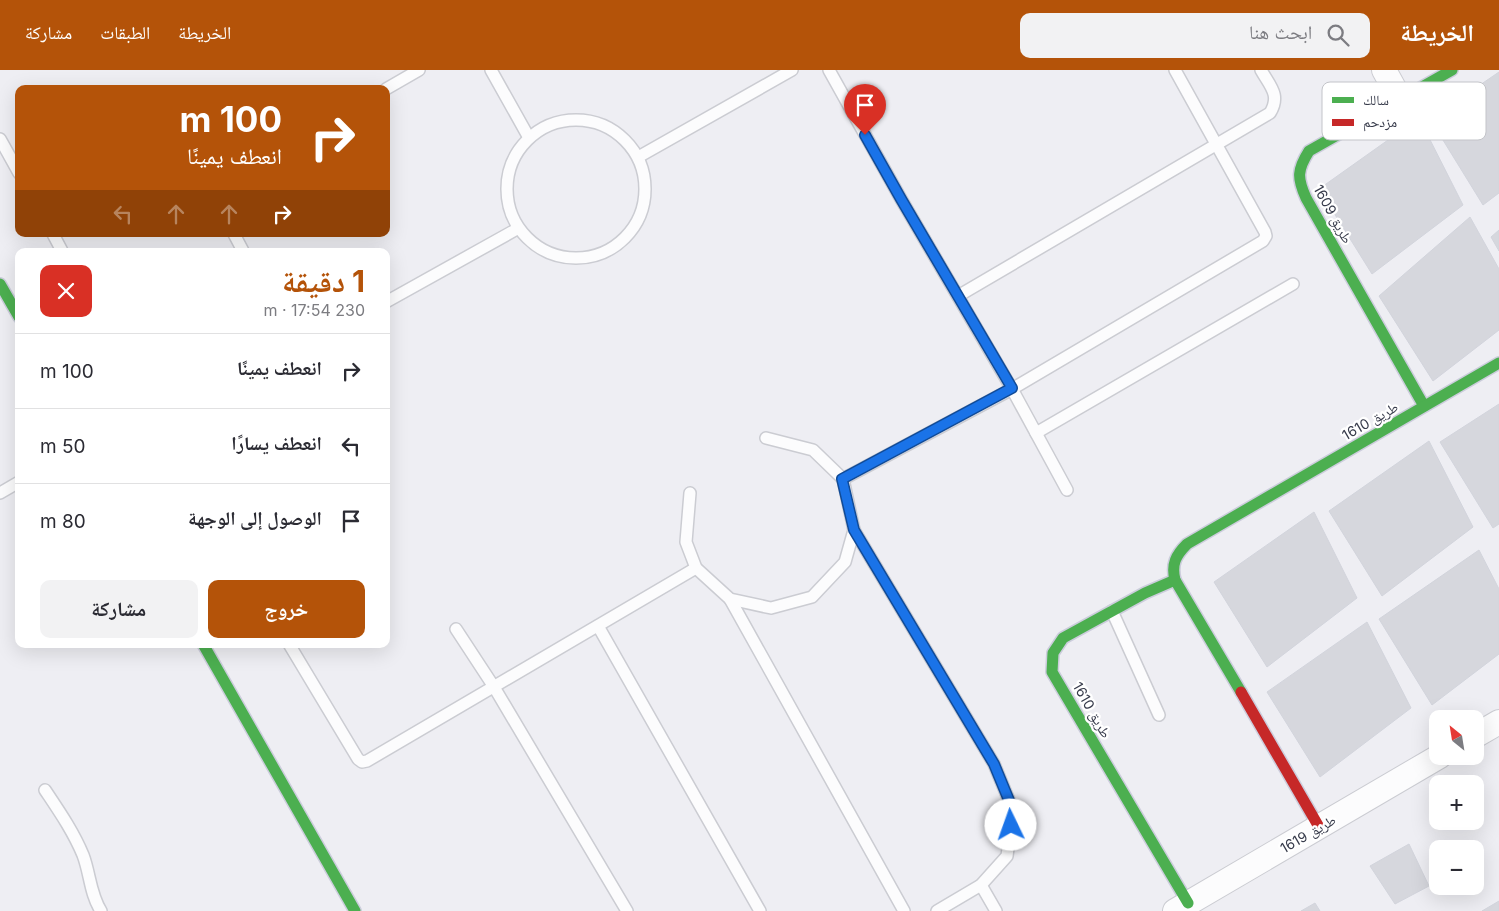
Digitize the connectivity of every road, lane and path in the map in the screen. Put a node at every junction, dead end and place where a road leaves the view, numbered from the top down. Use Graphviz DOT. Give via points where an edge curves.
graph roads {
  1 [pos="419,70"];
  2 [pos="491,70"];
  3 [pos="792,70"];
  4 [pos="829,70"];
  5 [pos="1175,70"];
  6 [pos="1261,70"];
  7 [pos="1384,70"];
  8 [pos="1452,70"];
  9 [pos="1391,82"];
  10 [pos="1430,82"];
  11 [pos="390,87"];
  12 [pos="528,136"];
  13 [pos="0,139"];
  14 [pos="1328,140"];
  15 [pos="1216,143"];
  16 [pos="640,156"];
  17 [pos="15,166"];
  18 [pos="517,229"];
  19 [pos="54,237"];
  20 [pos="60,248"];
  21 [pos="0,284"];
  22 [pos="1293,284"];
  23 [pos="958,296"];
  24 [pos="390,300"];
  25 [pos="15,311"];
  26 [pos="1499,363"];
  27 [pos="1012,388"];
  28 [pos="1424,406"];
  29 [pos="1036,433"];
  30 [pos="766,438"];
  31 [pos="842,479"];
  32 [pos="15,484"];
  33 [pos="1067,490"];
  34 [pos="0,493"];
  35 [pos="690,493"];
  36 [pos="854,530"];
  37 [pos="696,568"];
  38 [pos="1174,580"];
  39 [pos="730,599"];
  40 [pos="1112,611"];
  41 [pos="598,626"];
  42 [pos="456,629"];
  43 [pos="205,648"];
  44 [pos="291,648"];
  45 [pos="494,687"];
  46 [pos="1159,715"];
  47 [pos="1499,722"];
  48 [pos="1484,731"];
  49 [pos="1429,762"];
  50 [pos="45,790"];
  51 [pos="1319,827"];
  52 [pos="981,885"];
  53 [pos="1182,907"];
  54 [pos="100,911"];
  55 [pos="356,911"];
  56 [pos="627,911"];
  57 [pos="760,911"];
  58 [pos="904,911"];
  59 [pos="937,911"];
  60 [pos="996,911"];
  1 -- 11 [label="lane"];
  2 -- 12 [label="lane"];
  3 -- 16 [label="lane"];
  4 -- 23 [label="lane"];
  5 -- 15 [label="lane"];
  6 -- 15 [label="lane" via="1276,95 1270,113"];
  7 -- 9 [label="street"];
  8 -- 10 [label="street, طريق 1609"];
  12 -- 16 [label="lane" via="571,118 608,125"];
  12 -- 18 [label="lane" via="511,160 505,198"];
  13 -- 17 [label="lane"];
  14 -- 28 [label="street, طريق 1609" via="1309,151 1300,166 1299,183"];
  15 -- 23 [label="lane"];
  15 -- 27 [label="lane" via="1265,232 1263,241"];
  16 -- 18 [label="lane" via="647,180 641,218 612,250 571,259 540,250"];
  18 -- 24 [label="lane"];
  19 -- 20 [label="lane"];
  21 -- 25 [label="street"];
  22 -- 29 [label="lane"];
  23 -- 27 [label="lane"];
  26 -- 28 [label="street, طريق 1610"];
  27 -- 29 [label="lane"];
  27 -- 31 [label="lane"];
  28 -- 38 [label="street, طريق 1610" via="1187,544 1176,556 1172,570"];
  29 -- 33 [label="lane"];
  30 -- 31 [label="lane" via="814,450"];
  31 -- 36 [label="lane"];
  32 -- 34 [label="lane"];
  35 -- 37 [label="lane" via="686,542"];
  36 -- 39 [label="lane" via="845,562 812,597 771,608"];
  36 -- 52 [label="lane" via="994,764 1013,810 1007,856"];
  37 -- 39 [label="lane"];
  37 -- 41 [label="lane"];
  38 -- 40 [label="street, طريق 1610"];
  38 -- 51 [label="street"];
  39 -- 58 [label="lane"];
  40 -- 46 [label="lane"];
  40 -- 53 [label="street, طريق 1610" via="1063,638 1053,653 1052,672"];
  41 -- 45 [label="lane"];
  41 -- 57 [label="lane"];
  42 -- 45 [label="lane"];
  43 -- 55 [label="street"];
  44 -- 45 [label="lane" via="362,762"];
  45 -- 56 [label="lane"];
  47 -- 48 [label="street"];
  49 -- 51 [label="street, طريق 1619"];
  50 -- 54 [label="lane" via="84,857"];
  51 -- 53 [label="street, طريق 1619"];
  52 -- 59 [label="lane"];
  52 -- 60 [label="lane"];
}
